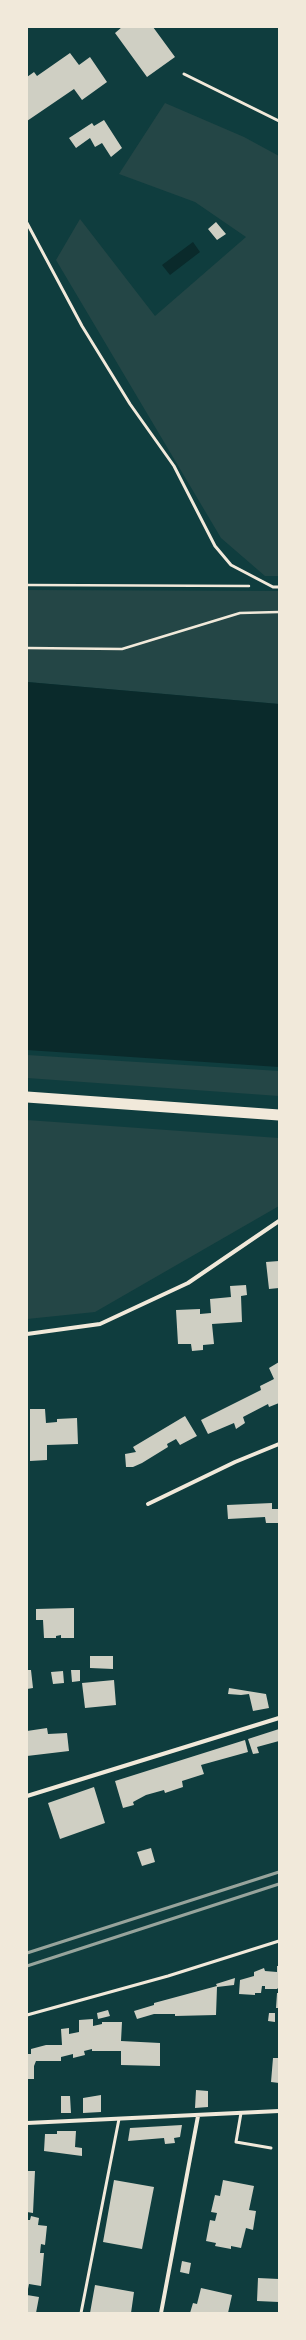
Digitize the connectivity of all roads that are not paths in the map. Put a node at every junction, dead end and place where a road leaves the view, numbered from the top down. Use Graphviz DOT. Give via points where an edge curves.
graph roads {
  1 [pos="184,74"];
  2 [pos="279,122"];
  3 [pos="27,222"];
  4 [pos="279,586"];
  5 [pos="27,1097"];
  6 [pos="279,1115"];
  7 [pos="279,1221"];
  8 [pos="27,1334"];
  9 [pos="279,1444"];
  10 [pos="148,1504"];
  11 [pos="279,1718"];
  12 [pos="27,1796"];
  13 [pos="279,1941"];
  14 [pos="27,2015"];
  15 [pos="279,2111"];
  16 [pos="241,2113"];
  17 [pos="198,2116"];
  18 [pos="119,2119"];
  19 [pos="27,2123"];
  20 [pos="271,2148"];
  21 [pos="81,2313"];
  22 [pos="160,2313"];
  1 -- 2 [label="lane"];
  3 -- 4 [label="lane" via="82,326 130,404 174,466 216,546 231,565 274,587"];
  5 -- 6 [label="highway"];
  7 -- 8 [label="street" via="188,1283 100,1324"];
  9 -- 10 [label="street"];
  11 -- 12 [label="street"];
  13 -- 14 [label="lane" via="168,1976"];
  15 -- 16 [label="street"];
  16 -- 17 [label="street"];
  16 -- 20 [label="lane" via="236,2142"];
  17 -- 18 [label="street"];
  17 -- 22 [label="street"];
  18 -- 19 [label="street"];
  18 -- 21 [label="lane"];
}
